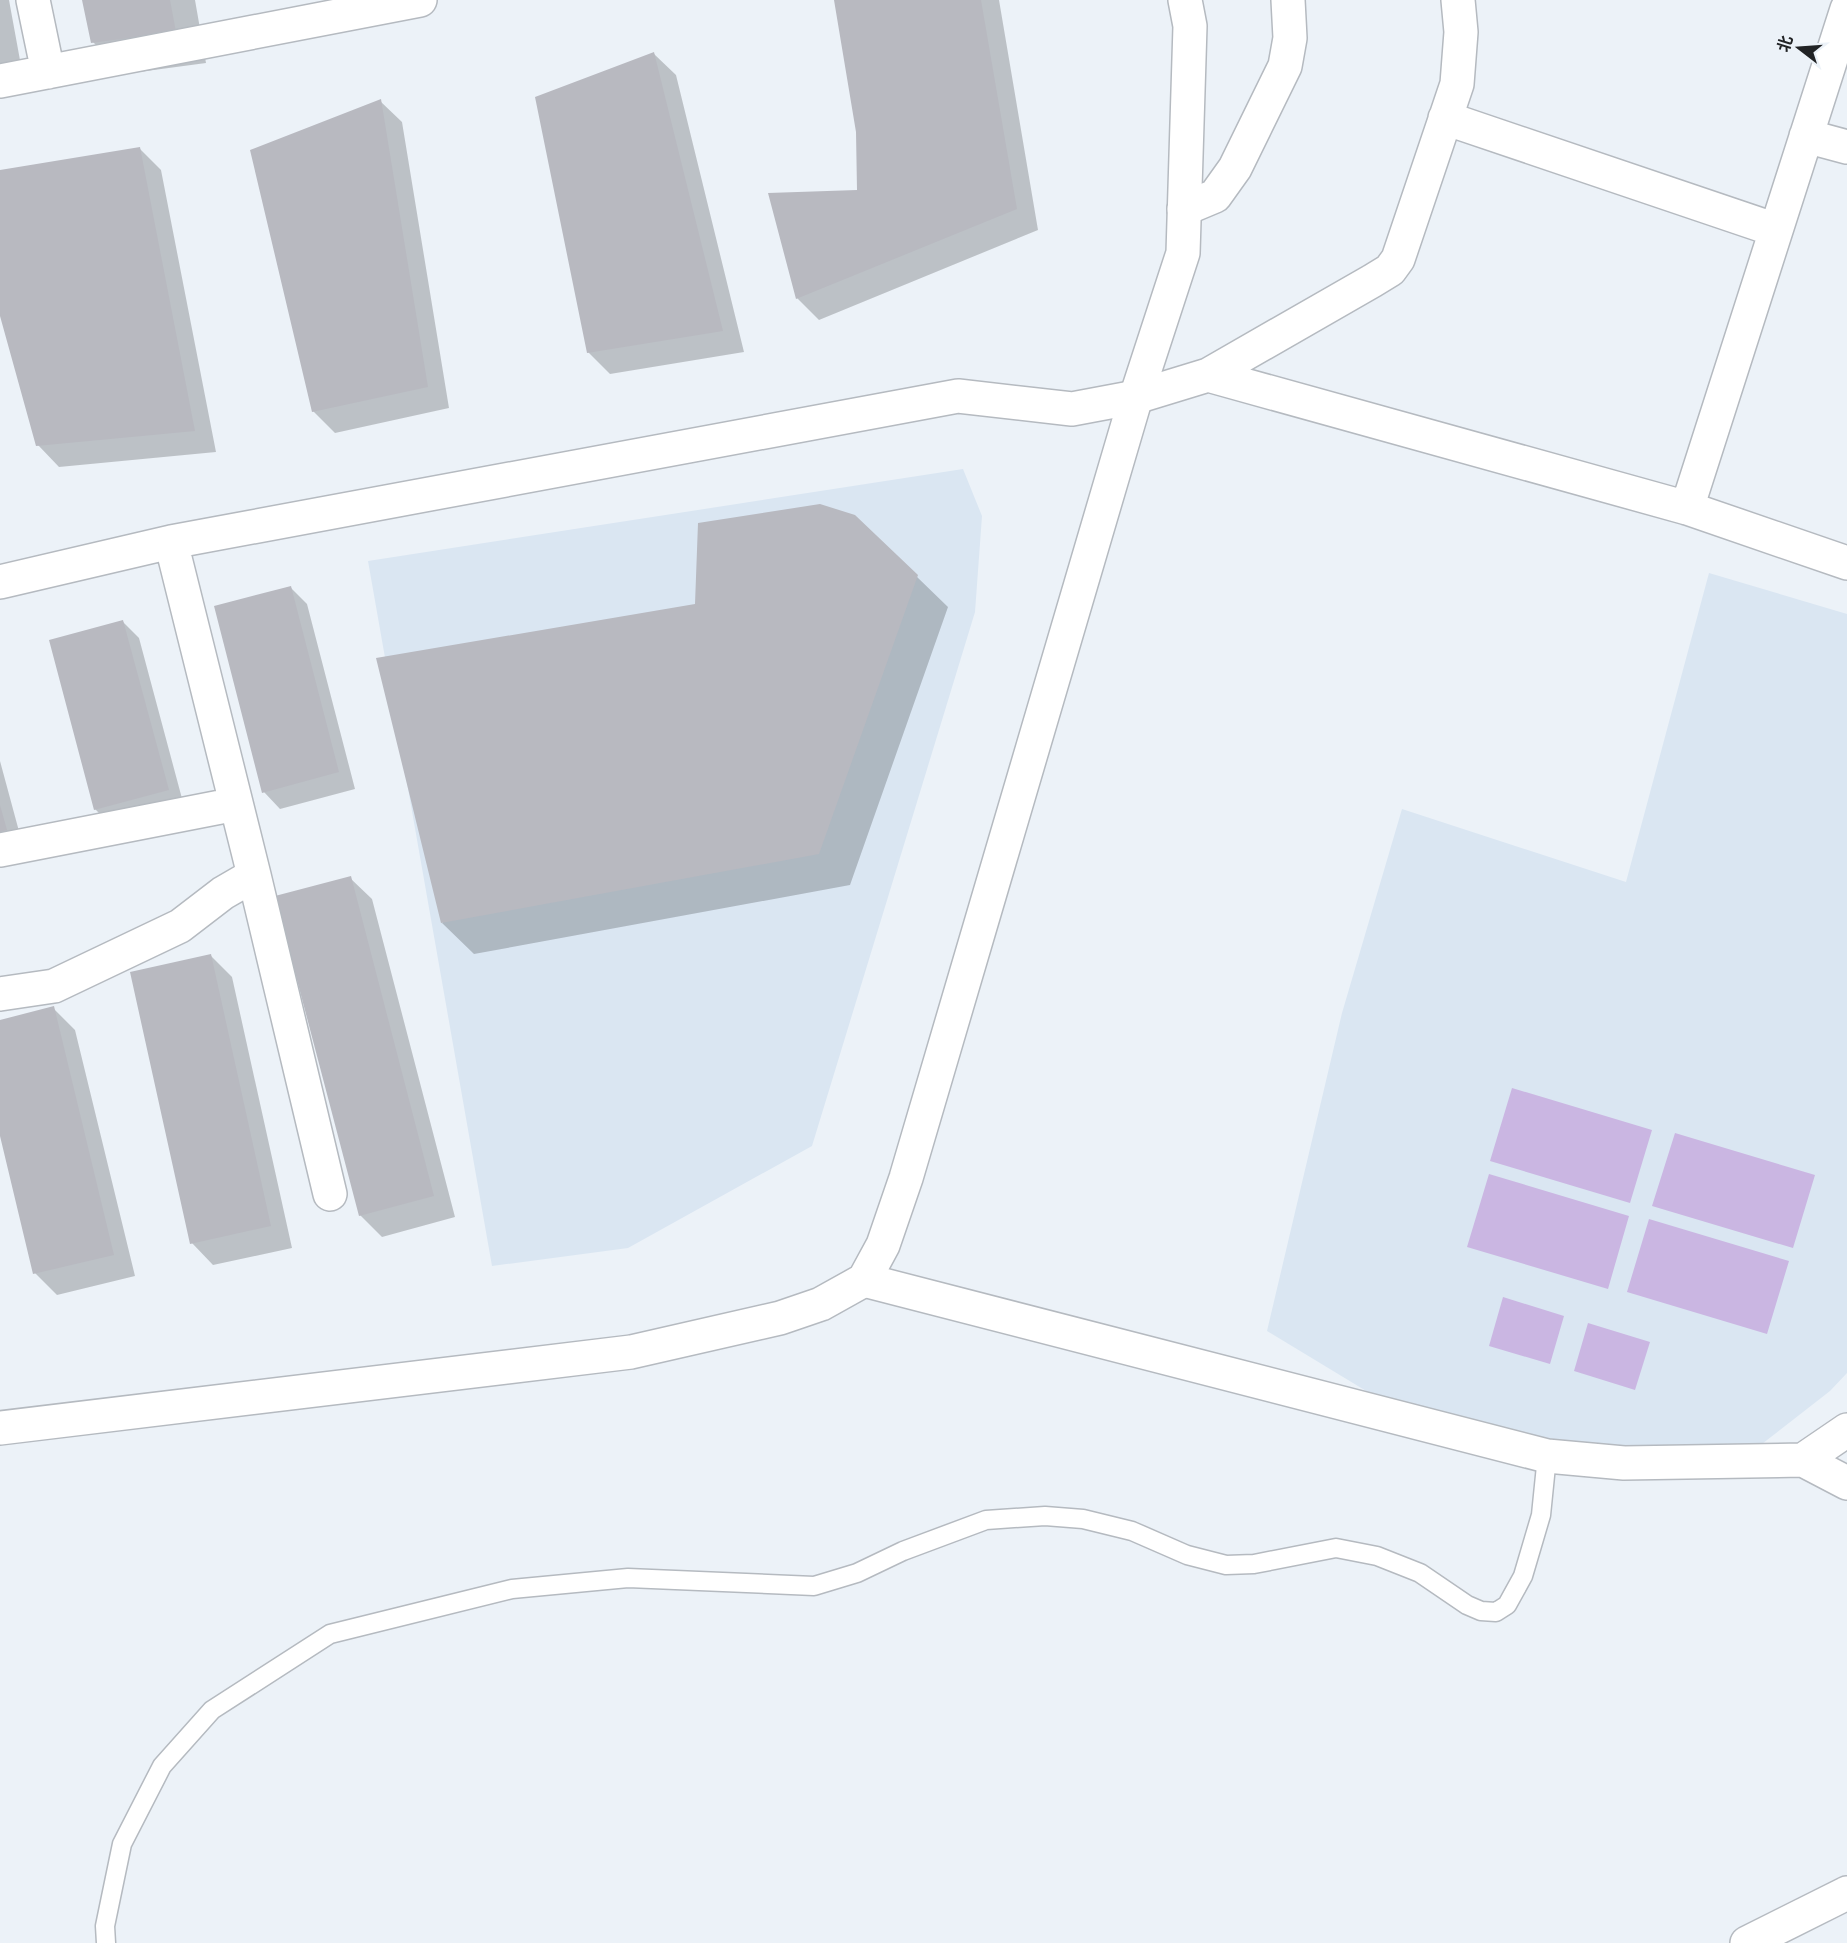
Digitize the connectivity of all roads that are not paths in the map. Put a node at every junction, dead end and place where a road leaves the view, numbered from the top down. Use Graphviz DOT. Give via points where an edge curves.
graph roads {
  1 [pos="33,0"];
  2 [pos="420,0"];
  3 [pos="1185,0"];
  4 [pos="1288,0"];
  5 [pos="1458,0"];
  6 [pos="337,8"];
  7 [pos="1847,9"];
  8 [pos="48,72"];
  9 [pos="0,81"];
  10 [pos="1445,118"];
  11 [pos="1806,136"];
  12 [pos="1847,147"];
  13 [pos="1185,209"];
  14 [pos="1776,230"];
  15 [pos="1208,375"];
  16 [pos="1136,397"];
  17 [pos="1688,508"];
  18 [pos="171,542"];
  19 [pos="1847,563"];
  20 [pos="0,582"];
  21 [pos="236,804"];
  22 [pos="0,850"];
  23 [pos="254,875"];
  24 [pos="0,994"];
  25 [pos="330,1194"];
  26 [pos="864,1280"];
  27 [pos="0,1428"];
  28 [pos="1847,1430"];
  29 [pos="1546,1456"];
  30 [pos="1803,1460"];
  31 [pos="1847,1483"];
  32 [pos="1847,1893"];
  33 [pos="106,1943"];
  34 [pos="1747,1943"];
  1 -- 8 [label="street"];
  2 -- 6 [label="street"];
  3 -- 13 [label="street" via="1190,26"];
  4 -- 13 [label="street" via="1290,38 1285,66 1235,168 1215,196"];
  5 -- 10 [label="street" via="1461,32 1457,84"];
  6 -- 8 [label="street"];
  7 -- 11 [label="street"];
  8 -- 9 [label="street"];
  10 -- 14 [label="street"];
  10 -- 15 [label="street" via="1398,259 1390,270"];
  11 -- 12 [label="street"];
  11 -- 14 [label="street"];
  13 -- 16 [label="street" via="1183,253"];
  14 -- 17 [label="street"];
  15 -- 16 [label="street"];
  15 -- 17 [label="street"];
  16 -- 18 [label="street" via="1072,409 958,396"];
  16 -- 26 [label="street" via="906,1178 883,1245"];
  17 -- 19 [label="street"];
  18 -- 20 [label="street"];
  18 -- 21 [label="street"];
  21 -- 22 [label="street"];
  21 -- 23 [label="street"];
  23 -- 24 [label="street" via="180,926 54,986"];
  23 -- 25 [label="street"];
  26 -- 27 [label="street" via="821,1304 780,1318 631,1352"];
  26 -- 29 [label="street"];
  28 -- 30 [label="street"];
  29 -- 30 [label="street" via="1624,1463"];
  29 -- 33 [label="lane" via="1541,1515 1523,1576 1508,1605 1496,1611 1481,1611 1467,1605 1420,1573 1377,1556 1336,1548 1254,1564 1226,1565 1187,1555 1132,1531 1083,1519 1045,1516 986,1520 814,1586 628,1578 523,1588 330,1634 212,1710 162,1766 122,1844 105,1926"];
  30 -- 31 [label="street"];
  32 -- 34 [label="street"];
}
